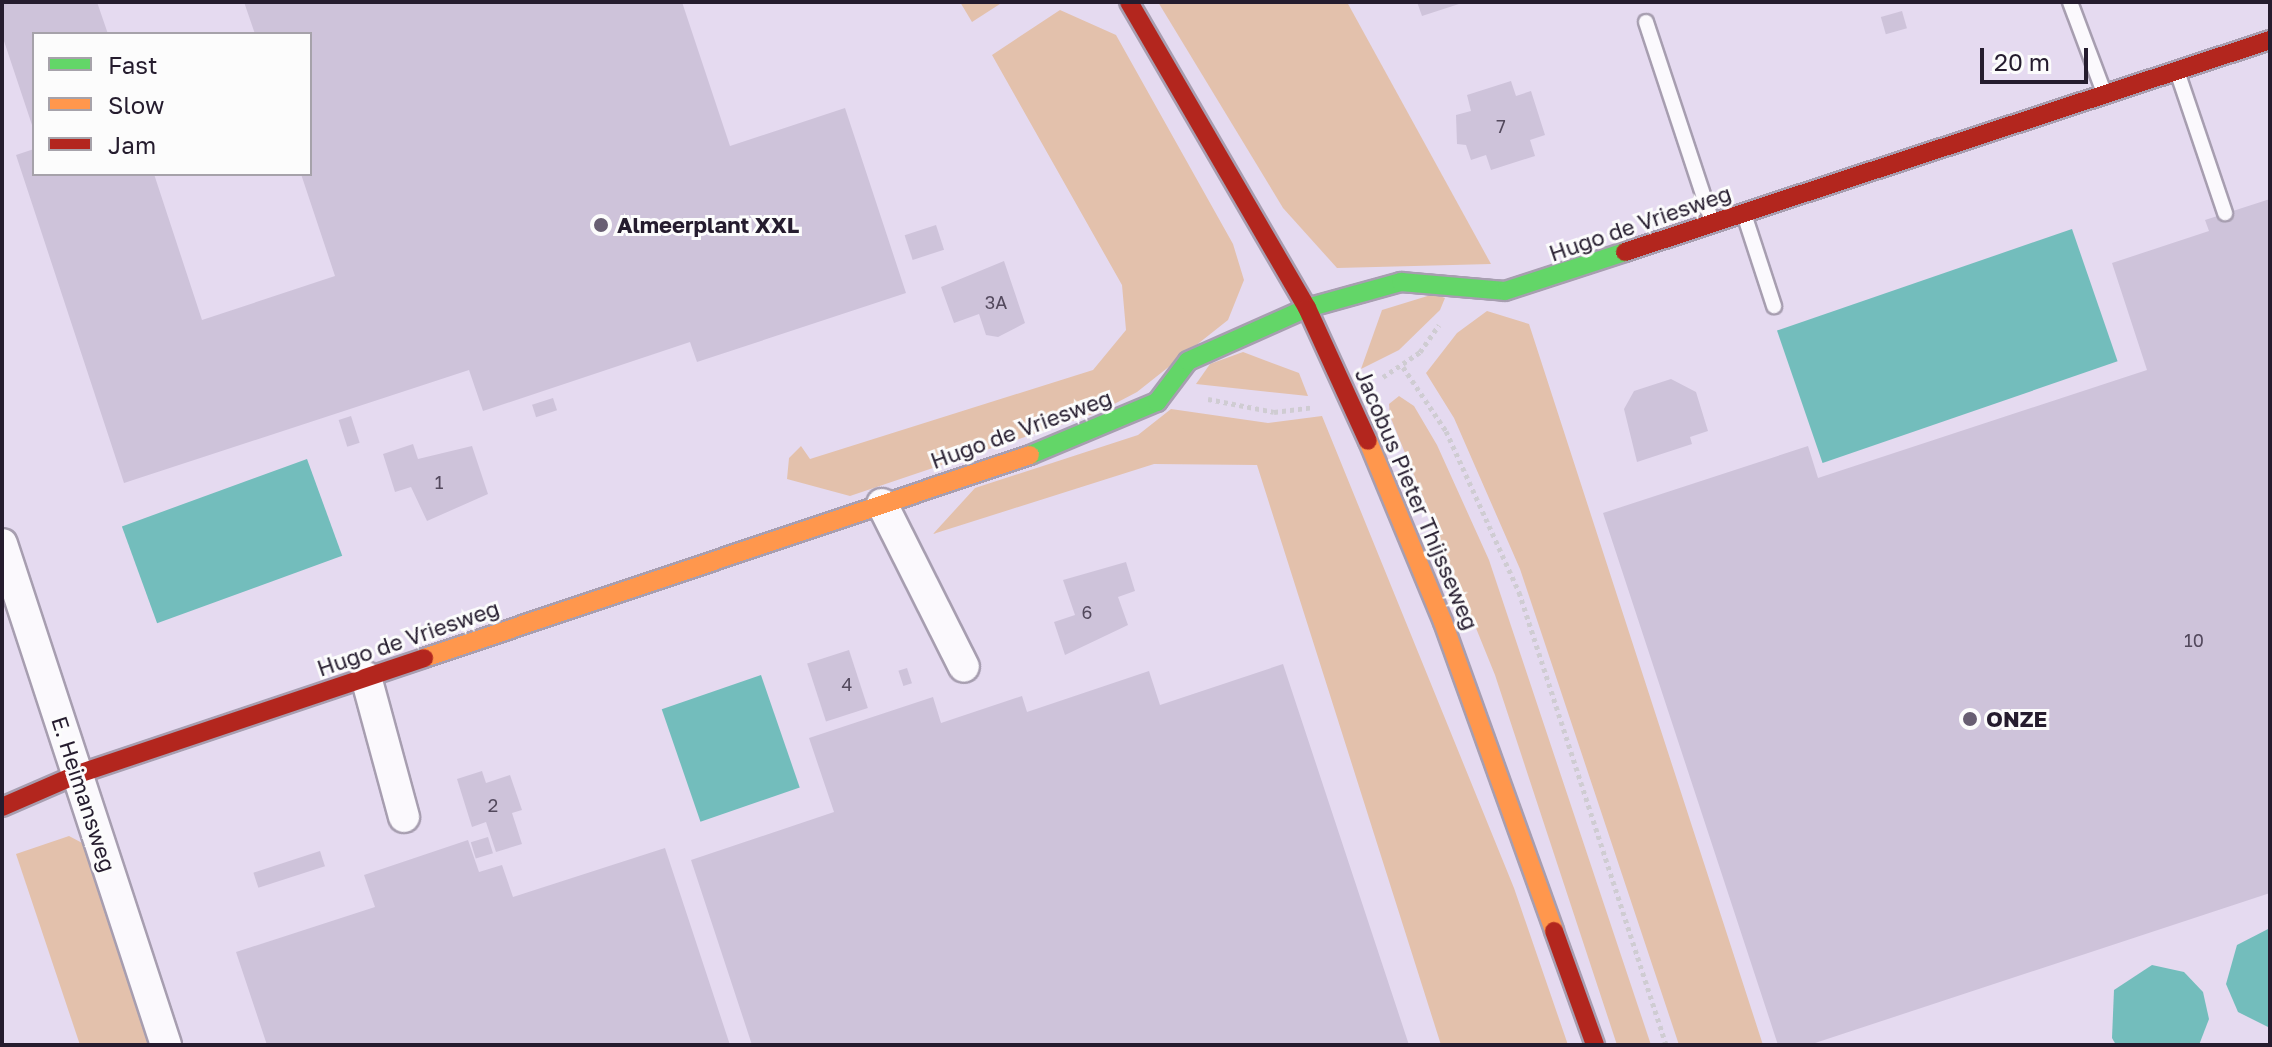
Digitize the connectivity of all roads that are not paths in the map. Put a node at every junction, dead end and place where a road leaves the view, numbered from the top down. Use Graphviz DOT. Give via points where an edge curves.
graph roads {
  1 [pos="1129,2"];
  2 [pos="2070,2"];
  3 [pos="1646,22"];
  4 [pos="2270,40"];
  5 [pos="2177,70"];
  6 [pos="2105,94"];
  7 [pos="1744,213"];
  8 [pos="2225,213"];
  9 [pos="1711,220"];
  10 [pos="1774,306"];
  11 [pos="1307,308"];
  12 [pos="882,504"];
  13 [pos="2,544"];
  14 [pos="964,667"];
  15 [pos="366,677"];
  16 [pos="78,774"];
  17 [pos="2,807"];
  18 [pos="404,817"];
  19 [pos="166,1045"];
  20 [pos="1595,1045"];
  1 -- 11 [label="street, Jacobus Pieter Thijsseweg"];
  2 -- 6 [label="lane"];
  3 -- 9 [label="lane"];
  4 -- 5 [label="street, Hugo de Vriesweg"];
  5 -- 6 [label="street, Hugo de Vriesweg"];
  5 -- 8 [label="lane"];
  6 -- 7 [label="street, Hugo de Vriesweg"];
  7 -- 9 [label="street, Hugo de Vriesweg"];
  7 -- 10 [label="lane"];
  9 -- 11 [label="street, Hugo de Vriesweg" via="1535,285 1505,291 1401,282"];
  11 -- 12 [label="street, Hugo de Vriesweg" via="1188,361 1157,402 1098,432"];
  11 -- 20 [label="street, Jacobus Pieter Thijsseweg" via="1443,622"];
  12 -- 14 [label="street"];
  12 -- 15 [label="street, Hugo de Vriesweg"];
  13 -- 16 [label="street, E. Heimansweg"];
  15 -- 16 [label="street, Hugo de Vriesweg"];
  15 -- 18 [label="street"];
  16 -- 17 [label="street, Hugo de Vriesweg"];
  16 -- 19 [label="street, E. Heimansweg"];
}
